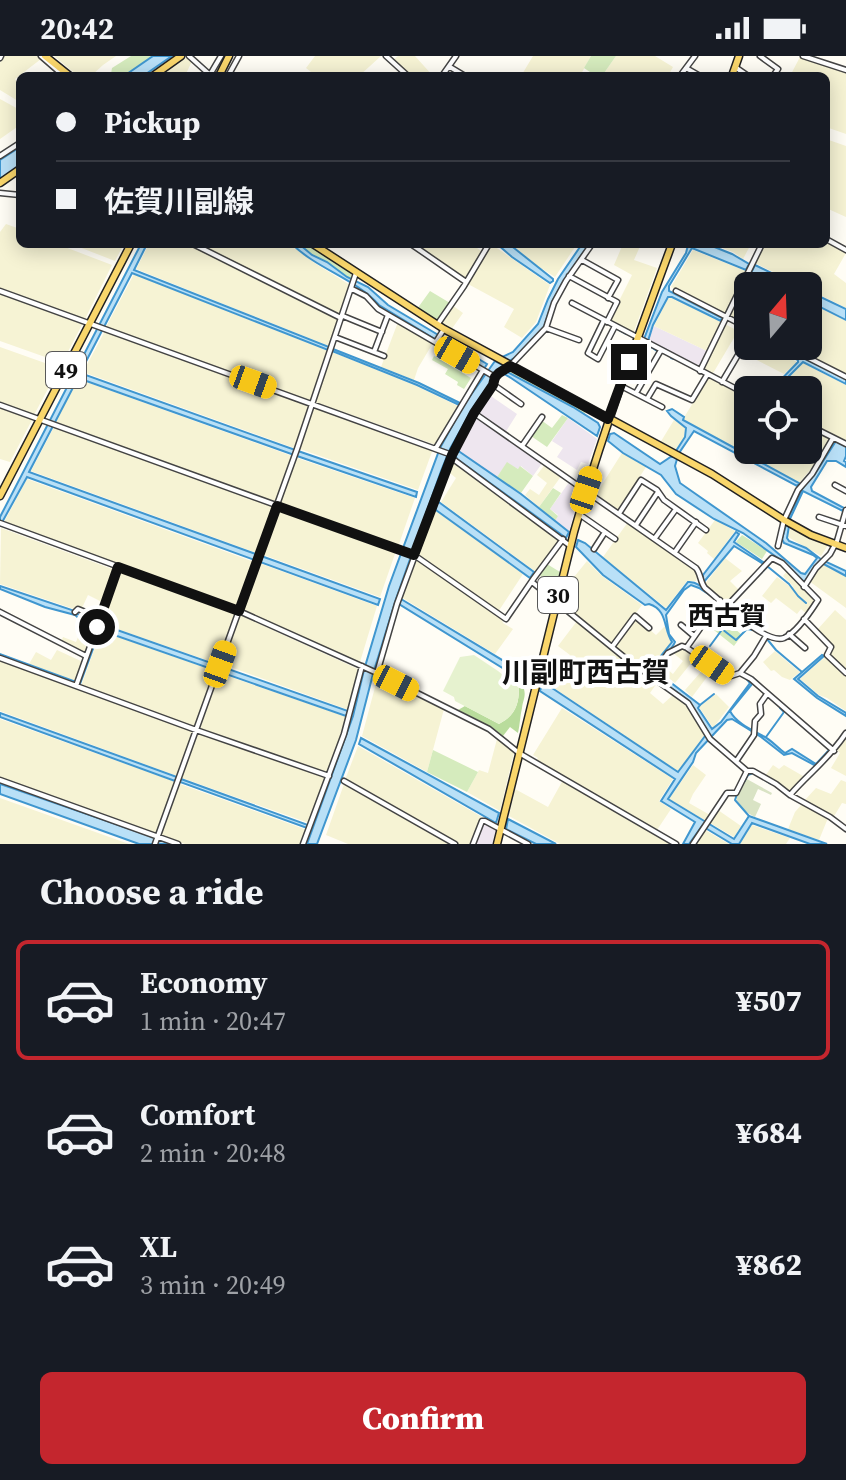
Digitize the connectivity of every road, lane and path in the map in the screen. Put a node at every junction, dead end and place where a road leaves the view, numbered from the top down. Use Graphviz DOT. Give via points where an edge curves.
graph roads {
  1 [pos="43,56"];
  2 [pos="181,56"];
  3 [pos="189,56"];
  4 [pos="386,56"];
  5 [pos="456,56"];
  6 [pos="695,56"];
  7 [pos="739,56"];
  8 [pos="760,56"];
  9 [pos="803,56"];
  10 [pos="449,67"];
  11 [pos="735,67"];
  12 [pos="686,68"];
  13 [pos="846,70"];
  14 [pos="60,72"];
  15 [pos="65,72"];
  16 [pos="159,72"];
  17 [pos="207,72"];
  18 [pos="404,72"];
  19 [pos="445,72"];
  20 [pos="458,72"];
  21 [pos="683,72"];
  22 [pos="693,72"];
  23 [pos="733,72"];
  24 [pos="742,72"];
  25 [pos="776,72"];
  26 [pos="129,248"];
  27 [pos="201,248"];
  28 [pos="319,248"];
  29 [pos="417,248"];
  30 [pos="487,248"];
  31 [pos="590,248"];
  32 [pos="671,248"];
  33 [pos="760,248"];
  34 [pos="582,260"];
  35 [pos="356,275"];
  36 [pos="569,276"];
  37 [pos="466,282"];
  38 [pos="352,288"];
  39 [pos="0,291"];
  40 [pos="676,291"];
  41 [pos="608,298"];
  42 [pos="572,303"];
  43 [pos="388,315"];
  44 [pos="342,317"];
  45 [pos="726,317"];
  46 [pos="606,321"];
  47 [pos="734,321"];
  48 [pos="93,324"];
  49 [pos="615,326"];
  50 [pos="546,328"];
  51 [pos="440,330"];
  52 [pos="382,332"];
  53 [pos="335,337"];
  54 [pos="637,338"];
  55 [pos="579,340"];
  56 [pos="436,342"];
  57 [pos="661,350"];
  58 [pos="374,352"];
  59 [pos="384,356"];
  60 [pos="735,360"];
  61 [pos="813,360"];
  62 [pos="507,367"];
  63 [pos="485,371"];
  64 [pos="700,371"];
  65 [pos="496,375"];
  66 [pos="708,375"];
  67 [pos="846,377"];
  68 [pos="722,382"];
  69 [pos="493,385"];
  70 [pos="621,386"];
  71 [pos="734,388"];
  72 [pos="636,393"];
  73 [pos="647,399"];
  74 [pos="312,403"];
  75 [pos="521,404"];
  76 [pos="0,405"];
  77 [pos="662,407"];
  78 [pos="474,413"];
  79 [pos="542,417"];
  80 [pos="40,419"];
  81 [pos="608,419"];
  82 [pos="822,432"];
  83 [pos="833,438"];
  84 [pos="846,444"];
  85 [pos="522,446"];
  86 [pos="436,448"];
  87 [pos="452,455"];
  88 [pos="835,485"];
  89 [pos="586,490"];
  90 [pos="846,491"];
  91 [pos="658,492"];
  92 [pos="0,496"];
  93 [pos="277,506"];
  94 [pos="676,509"];
  95 [pos="846,510"];
  96 [pos="619,513"];
  97 [pos="579,514"];
  98 [pos="819,517"];
  99 [pos="784,520"];
  100 [pos="696,522"];
  101 [pos="1,524"];
  102 [pos="636,525"];
  103 [pos="844,525"];
  104 [pos="706,530"];
  105 [pos="605,532"];
  106 [pos="655,538"];
  107 [pos="563,539"];
  108 [pos="615,539"];
  109 [pos="836,544"];
  110 [pos="570,546"];
  111 [pos="778,546"];
  112 [pos="846,548"];
  113 [pos="594,549"];
  114 [pos="675,552"];
  115 [pos="414,555"];
  116 [pos="118,567"];
  117 [pos="532,582"];
  118 [pos="804,587"];
  119 [pos="720,600"];
  120 [pos="557,602"];
  121 [pos="727,606"];
  122 [pos="694,607"];
  123 [pos="239,611"];
  124 [pos="0,612"];
  125 [pos="75,612"];
  126 [pos="707,618"];
  127 [pos="804,619"];
  128 [pos="98,622"];
  129 [pos="681,625"];
  130 [pos="649,628"];
  131 [pos="789,634"];
  132 [pos="694,636"];
  133 [pos="766,636"];
  134 [pos="612,647"];
  135 [pos="687,648"];
  136 [pos="805,648"];
  137 [pos="86,656"];
  138 [pos="0,658"];
  139 [pos="362,666"];
  140 [pos="377,673"];
  141 [pos="740,673"];
  142 [pos="846,673"];
  143 [pos="651,677"];
  144 [pos="77,684"];
  145 [pos="767,694"];
  146 [pos="196,730"];
  147 [pos="846,733"];
  148 [pos="834,751"];
  149 [pos="519,753"];
  150 [pos="737,760"];
  151 [pos="747,771"];
  152 [pos="329,776"];
  153 [pos="0,780"];
  154 [pos="344,781"];
  155 [pos="790,795"];
  156 [pos="501,829"];
  157 [pos="846,829"];
  158 [pos="158,837"];
  159 [pos="155,844"];
  160 [pos="178,844"];
  161 [pos="303,844"];
  162 [pos="455,844"];
  163 [pos="473,844"];
  164 [pos="497,844"];
  165 [pos="528,844"];
  166 [pos="676,844"];
  167 [pos="693,844"];
  1 -- 14 [label="street"];
  1 -- 15 [label="main road"];
  2 -- 16 [label="main road"];
  3 -- 17 [label="street"];
  4 -- 18 [label="street"];
  5 -- 10 [label="street"];
  6 -- 12 [label="street"];
  7 -- 11 [label="main road"];
  8 -- 25 [label="street"];
  9 -- 13 [label="street"];
  10 -- 19 [label="street"];
  10 -- 20 [label="street"];
  11 -- 23 [label="main road"];
  11 -- 24 [label="street"];
  12 -- 21 [label="street"];
  12 -- 22 [label="street"];
  26 -- 48 [label="main road, 49"];
  27 -- 44 [label="street"];
  28 -- 35 [label="main road"];
  29 -- 37 [label="street"];
  30 -- 37 [label="street"];
  31 -- 34 [label="street"];
  32 -- 54 [label="main road, 30"];
  33 -- 45 [label="street"];
  34 -- 36 [label="street"];
  34 -- 41 [label="street" via="618,280"];
  35 -- 38 [label="street"];
  35 -- 51 [label="main road"];
  36 -- 41 [label="street"];
  36 -- 50 [label="street"];
  37 -- 51 [label="street"];
  38 -- 43 [label="street"];
  38 -- 44 [label="street"];
  39 -- 48 [label="street"];
  40 -- 45 [label="street"];
  41 -- 46 [label="street" via="617,302"];
  42 -- 46 [label="street"];
  43 -- 52 [label="street"];
  43 -- 56 [label="street"];
  44 -- 52 [label="street"];
  44 -- 53 [label="street"];
  45 -- 47 [label="street"];
  45 -- 64 [label="street"];
  46 -- 49 [label="street"];
  46 -- 49 [label="street" via="588,353 598,359"];
  48 -- 74 [label="street"];
  48 -- 80 [label="main road, 49"];
  49 -- 54 [label="street"];
  50 -- 55 [label="street"];
  50 -- 62 [label="street"];
  51 -- 56 [label="street"];
  51 -- 62 [label="main road"];
  52 -- 58 [label="street"];
  53 -- 58 [label="street"];
  53 -- 74 [label="street"];
  54 -- 57 [label="street"];
  54 -- 70 [label="main road, 30"];
  56 -- 63 [label="street"];
  57 -- 64 [label="street"];
  57 -- 72 [label="street"];
  58 -- 59 [label="street"];
  60 -- 68 [label="street"];
  61 -- 67 [label="street"];
  62 -- 65 [label="street"];
  62 -- 81 [label="main road"];
  63 -- 65 [label="street"];
  63 -- 86 [label="street"];
  64 -- 66 [label="street"];
  65 -- 69 [label="street"];
  66 -- 68 [label="street"];
  66 -- 73 [label="street" via="692,400 656,384"];
  68 -- 71 [label="street"];
  69 -- 75 [label="street"];
  69 -- 78 [label="street"];
  70 -- 72 [label="street"];
  70 -- 81 [label="main road, 30"];
  72 -- 73 [label="street"];
  73 -- 77 [label="street"];
  74 -- 86 [label="street"];
  74 -- 93 [label="street"];
  76 -- 80 [label="street"];
  78 -- 85 [label="street"];
  78 -- 87 [label="street"];
  79 -- 85 [label="street"];
  80 -- 92 [label="main road, 49"];
  80 -- 93 [label="street"];
  81 -- 89 [label="main road, 30"];
  81 -- 99 [label="main road" via="712,474"];
  82 -- 83 [label="street"];
  83 -- 84 [label="street"];
  83 -- 99 [label="street"];
  85 -- 89 [label="street"];
  86 -- 87 [label="street"];
  87 -- 107 [label="street"];
  87 -- 115 [label="street"];
  88 -- 90 [label="street"];
  89 -- 96 [label="street"];
  89 -- 97 [label="main road, 30"];
  91 -- 94 [label="street"];
  91 -- 96 [label="street" via="641,480"];
  91 -- 102 [label="street"];
  93 -- 115 [label="street"];
  93 -- 123 [label="street"];
  94 -- 100 [label="street"];
  94 -- 106 [label="street"];
  95 -- 103 [label="street"];
  96 -- 102 [label="street"];
  97 -- 105 [label="street"];
  97 -- 110 [label="main road, 30"];
  98 -- 103 [label="street"];
  99 -- 109 [label="main road"];
  99 -- 111 [label="street"];
  100 -- 104 [label="street"];
  100 -- 114 [label="street"];
  101 -- 116 [label="street"];
  102 -- 106 [label="street"];
  103 -- 109 [label="street"];
  105 -- 108 [label="street"];
  105 -- 113 [label="street"];
  106 -- 114 [label="street"];
  107 -- 110 [label="street"];
  107 -- 117 [label="street"];
  109 -- 112 [label="main road"];
  109 -- 118 [label="street"];
  110 -- 120 [label="main road, 30"];
  114 -- 119 [label="street" via="696,568 701,584"];
  115 -- 117 [label="street" via="506,619"];
  115 -- 140 [label="street"];
  116 -- 123 [label="street"];
  116 -- 128 [label="street"];
  117 -- 120 [label="street"];
  118 -- 121 [label="street" via="772,558"];
  118 -- 127 [label="street" via="818,600"];
  119 -- 121 [label="street"];
  119 -- 126 [label="street"];
  120 -- 134 [label="street"];
  120 -- 149 [label="main road, 30"];
  121 -- 133 [label="street"];
  122 -- 126 [label="street"];
  123 -- 139 [label="street"];
  123 -- 146 [label="street"];
  124 -- 137 [label="street"];
  125 -- 128 [label="street" via="82,610"];
  126 -- 132 [label="street"];
  127 -- 131 [label="street"];
  127 -- 142 [label="street" via="831,647 827,655"];
  128 -- 137 [label="street"];
  129 -- 132 [label="street"];
  130 -- 134 [label="street" via="635,616"];
  131 -- 133 [label="street" via="778,639"];
  131 -- 136 [label="street"];
  132 -- 135 [label="street"];
  133 -- 141 [label="street"];
  134 -- 143 [label="street"];
  135 -- 141 [label="street" via="725,674"];
  135 -- 143 [label="street" via="668,653"];
  137 -- 144 [label="street"];
  138 -- 144 [label="street"];
  139 -- 140 [label="street"];
  139 -- 152 [label="street"];
  140 -- 149 [label="street" via="489,729"];
  141 -- 145 [label="street"];
  143 -- 150 [label="street" via="688,703 710,739"];
  144 -- 146 [label="street"];
  145 -- 148 [label="street"];
  145 -- 150 [label="street" via="754,734"];
  146 -- 152 [label="street"];
  146 -- 158 [label="street"];
  147 -- 148 [label="street"];
  148 -- 155 [label="street"];
  149 -- 156 [label="main road, 30"];
  149 -- 166 [label="street"];
  150 -- 151 [label="street"];
  151 -- 155 [label="street"];
  151 -- 167 [label="street" via="736,793 727,793"];
  152 -- 161 [label="street"];
  153 -- 158 [label="street"];
  154 -- 162 [label="street"];
  155 -- 157 [label="street"];
  156 -- 163 [label="street" via="482,821"];
  156 -- 164 [label="main road, 30"];
  156 -- 165 [label="street"];
  158 -- 159 [label="street"];
  158 -- 160 [label="street"];
}
